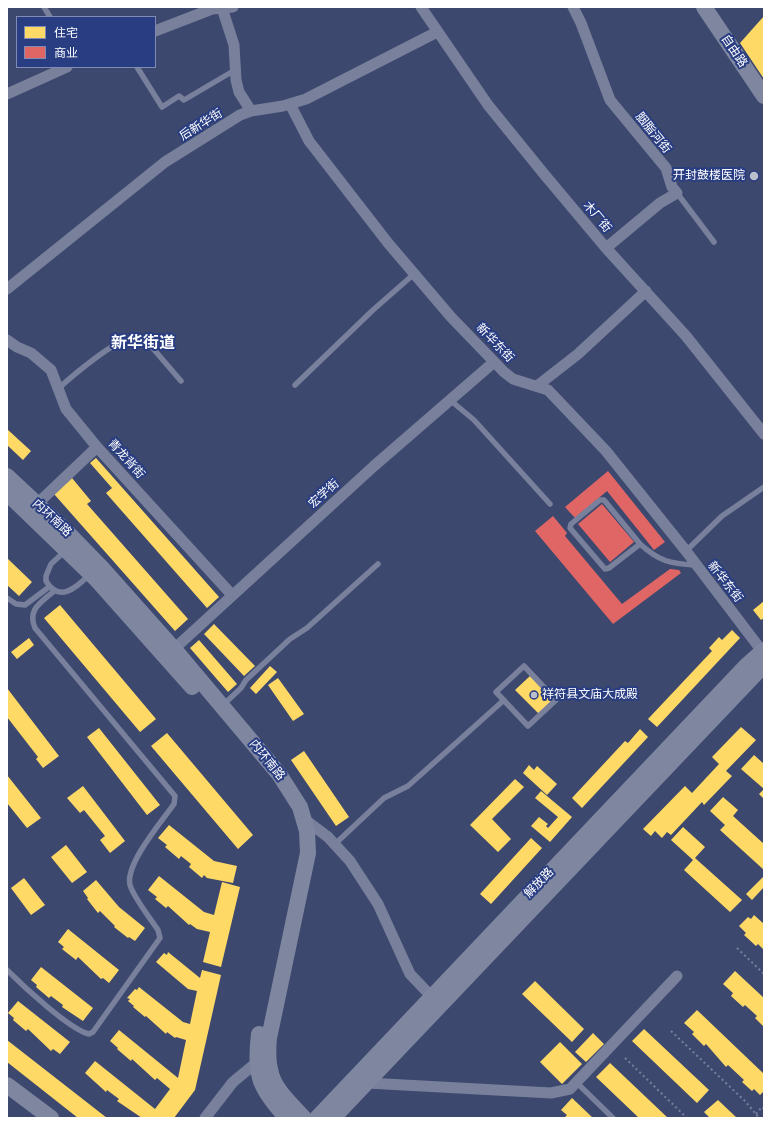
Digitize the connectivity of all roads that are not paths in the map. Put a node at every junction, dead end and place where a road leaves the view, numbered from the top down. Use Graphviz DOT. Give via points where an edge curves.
graph roads {
  1 [pos="44,7"];
  2 [pos="421,7"];
  3 [pos="573,7"];
  4 [pos="704,7"];
  5 [pos="219,8"];
  6 [pos="49,16"];
  7 [pos="156,32"];
  8 [pos="437,32"];
  9 [pos="65,68"];
  10 [pos="139,68"];
  11 [pos="236,70"];
  12 [pos="7,94"];
  13 [pos="764,96"];
  14 [pos="290,104"];
  15 [pos="251,111"];
  16 [pos="677,193"];
  17 [pos="714,242"];
  18 [pos="606,248"];
  19 [pos="414,274"];
  20 [pos="7,289"];
  21 [pos="646,291"];
  22 [pos="7,340"];
  23 [pos="494,362"];
  24 [pos="182,381"];
  25 [pos="295,385"];
  26 [pos="537,386"];
  27 [pos="58,389"];
  28 [pos="450,399"];
  29 [pos="764,434"];
  30 [pos="97,447"];
  31 [pos="7,476"];
  32 [pos="764,487"];
  33 [pos="7,493"];
  34 [pos="37,504"];
  35 [pos="550,504"];
  36 [pos="640,544"];
  37 [pos="66,549"];
  38 [pos="686,551"];
  39 [pos="378,564"];
  40 [pos="695,565"];
  41 [pos="91,573"];
  42 [pos="51,589"];
  43 [pos="232,595"];
  44 [pos="7,598"];
  45 [pos="28,603"];
  46 [pos="34,610"];
  47 [pos="174,649"];
  48 [pos="763,655"];
  49 [pos="504,700"];
  50 [pos="222,706"];
  51 [pos="304,818"];
  52 [pos="335,844"];
  53 [pos="7,970"];
  54 [pos="677,976"];
  55 [pos="431,996"];
  56 [pos="256,1063"];
  57 [pos="367,1082"];
  58 [pos="576,1082"];
  59 [pos="7,1085"];
  60 [pos="51,1118"];
  61 [pos="205,1118"];
  62 [pos="287,1118"];
  63 [pos="304,1118"];
  64 [pos="317,1118"];
  65 [pos="333,1118"];
  66 [pos="613,1118"];
  1 -- 6 [label="lane"];
  2 -- 8 [label="street, 木厂街"];
  3 -- 16 [label="street, 胭脂河街" via="610,100 666,168 672,187"];
  4 -- 13 [label="street, 自由路"];
  5 -- 7 [label="street"];
  5 -- 11 [label="street" via="232,35"];
  8 -- 14 [label="street, 后新华街" via="306,99"];
  8 -- 18 [label="street, 木厂街" via="488,105"];
  9 -- 12 [label="street"];
  10 -- 11 [label="lane" via="162,107 179,96 184,100"];
  11 -- 15 [label="street" via="239,92"];
  14 -- 15 [label="street, 后新华街"];
  14 -- 19 [label="street, 新华东街" via="309,141"];
  15 -- 20 [label="street, 后新华街" via="240,115 165,162"];
  16 -- 17 [label="lane"];
  16 -- 18 [label="street" via="660,203"];
  18 -- 21 [label="street, 木厂街"];
  19 -- 23 [label="street, 新华东街"];
  19 -- 25 [label="lane" via="372,310"];
  21 -- 26 [label="street" via="578,354"];
  21 -- 29 [label="street, 木厂街" via="686,336"];
  22 -- 27 [label="street, 青龙背街" via="31,353 51,370"];
  23 -- 26 [label="street, 新华东街" via="513,379"];
  23 -- 28 [label="street, 宏学街"];
  24 -- 27 [label="lane" via="144,338 138,336 125,339 77,371"];
  26 -- 38 [label="street, 新华东街" via="548,390 606,451"];
  27 -- 30 [label="street, 青龙背街" via="66,410"];
  28 -- 35 [label="lane" via="474,420"];
  28 -- 43 [label="street, 宏学街"];
  30 -- 34 [label="street"];
  30 -- 43 [label="street, 青龙背街"];
  31 -- 34 [label="street, 内环南路"];
  32 -- 38 [label="lane" via="722,516"];
  33 -- 37 [label="street, 内环南路"];
  34 -- 47 [label="street, 内环南路" via="102,568"];
  36 -- 36 [label="lane" via="605,569 570,528 571,524 600,500 604,500"];
  36 -- 40 [label="lane" via="651,554 670,563"];
  37 -- 41 [label="street, 内环南路"];
  37 -- 42 [label="lane" via="48,571 46,581"];
  38 -- 40 [label="street, 新华东街"];
  39 -- 50 [label="lane" via="307,628 290,639"];
  40 -- 48 [label="street, 新华东街"];
  41 -- 42 [label="lane" via="71,590"];
  41 -- 56 [label="street, 内环南路" via="267,773 283,796 293,817 298,839 294,870 259,1034"];
  42 -- 45 [label="lane"];
  42 -- 46 [label="lane"];
  43 -- 47 [label="street, 宏学街"];
  44 -- 45 [label="lane" via="16,604"];
  45 -- 46 [label="lane"];
  46 -- 53 [label="lane" via="32,620 35,628 176,799 143,847 130,877 131,888 158,930 160,938 93,1032 86,1033 73,1025 25,988"];
  47 -- 50 [label="street, 内环南路"];
  48 -- 55 [label="street, 解放路"];
  48 -- 57 [label="street, 解放路"];
  49 -- 49 [label="lane" via="496,692 524,666 556,700 528,726"];
  49 -- 52 [label="lane" via="408,786 384,798"];
  50 -- 51 [label="street, 内环南路" via="287,784"];
  51 -- 52 [label="street"];
  51 -- 63 [label="street, 内环南路" via="308,853 267,1053 272,1080"];
  52 -- 55 [label="street" via="378,904 410,974"];
  54 -- 58 [label="street"];
  55 -- 64 [label="street, 解放路"];
  56 -- 61 [label="street" via="233,1082"];
  56 -- 62 [label="street, 内环南路" via="268,1097"];
  57 -- 58 [label="street" via="551,1093 570,1089"];
  57 -- 65 [label="street, 解放路"];
  58 -- 66 [label="lane"];
  59 -- 60 [label="street"];
}
